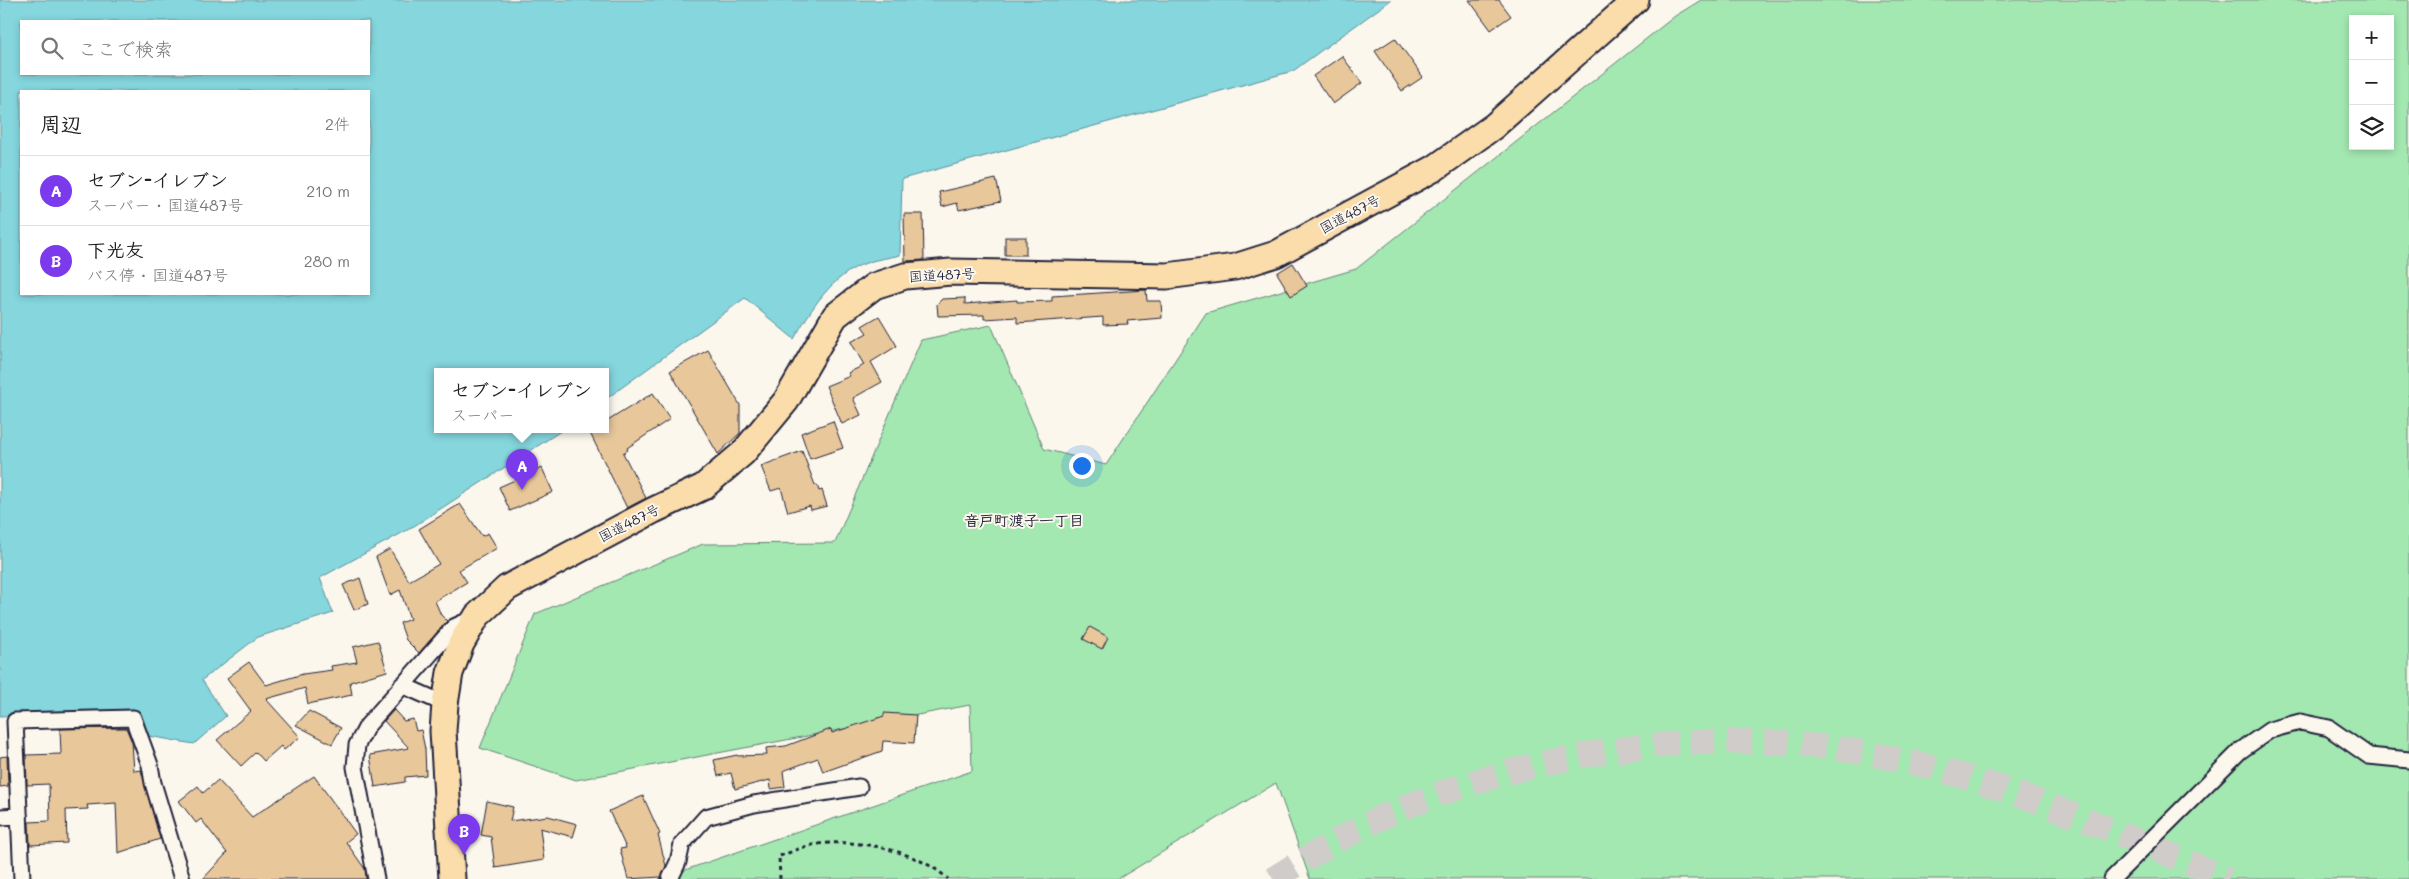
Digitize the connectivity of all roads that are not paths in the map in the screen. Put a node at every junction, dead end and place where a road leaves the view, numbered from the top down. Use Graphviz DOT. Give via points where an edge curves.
graph roads {
  1 [pos="1636,0"];
  2 [pos="477,616"];
  3 [pos="402,685"];
  4 [pos="445,704"];
  5 [pos="2409,760"];
  6 [pos="859,787"];
  7 [pos="19,816"];
  8 [pos="0,817"];
  9 [pos="22,879"];
  10 [pos="182,879"];
  11 [pos="376,879"];
  12 [pos="452,879"];
  13 [pos="670,879"];
  14 [pos="2112,879"];
  1 -- 2 [label="highway, 国道487号" via="1494,126 1435,168 1276,254 1234,268 1167,276 951,272 905,276 874,286 835,316 786,401 743,453 703,487 507,588"];
  2 -- 3 [label="street" via="454,627"];
  2 -- 4 [label="highway, 国道487号" via="450,673"];
  3 -- 4 [label="street"];
  3 -- 11 [label="street" via="366,726 357,745 356,766"];
  4 -- 12 [label="highway, 国道487号" via="443,730"];
  5 -- 14 [label="street" via="2370,756 2329,728 2300,722 2270,730 2240,750"];
  6 -- 13 [label="street" via="754,804 706,817 682,844"];
  7 -- 8 [label="street"];
  7 -- 9 [label="street"];
  7 -- 10 [label="street" via="15,721 133,718"];
}
